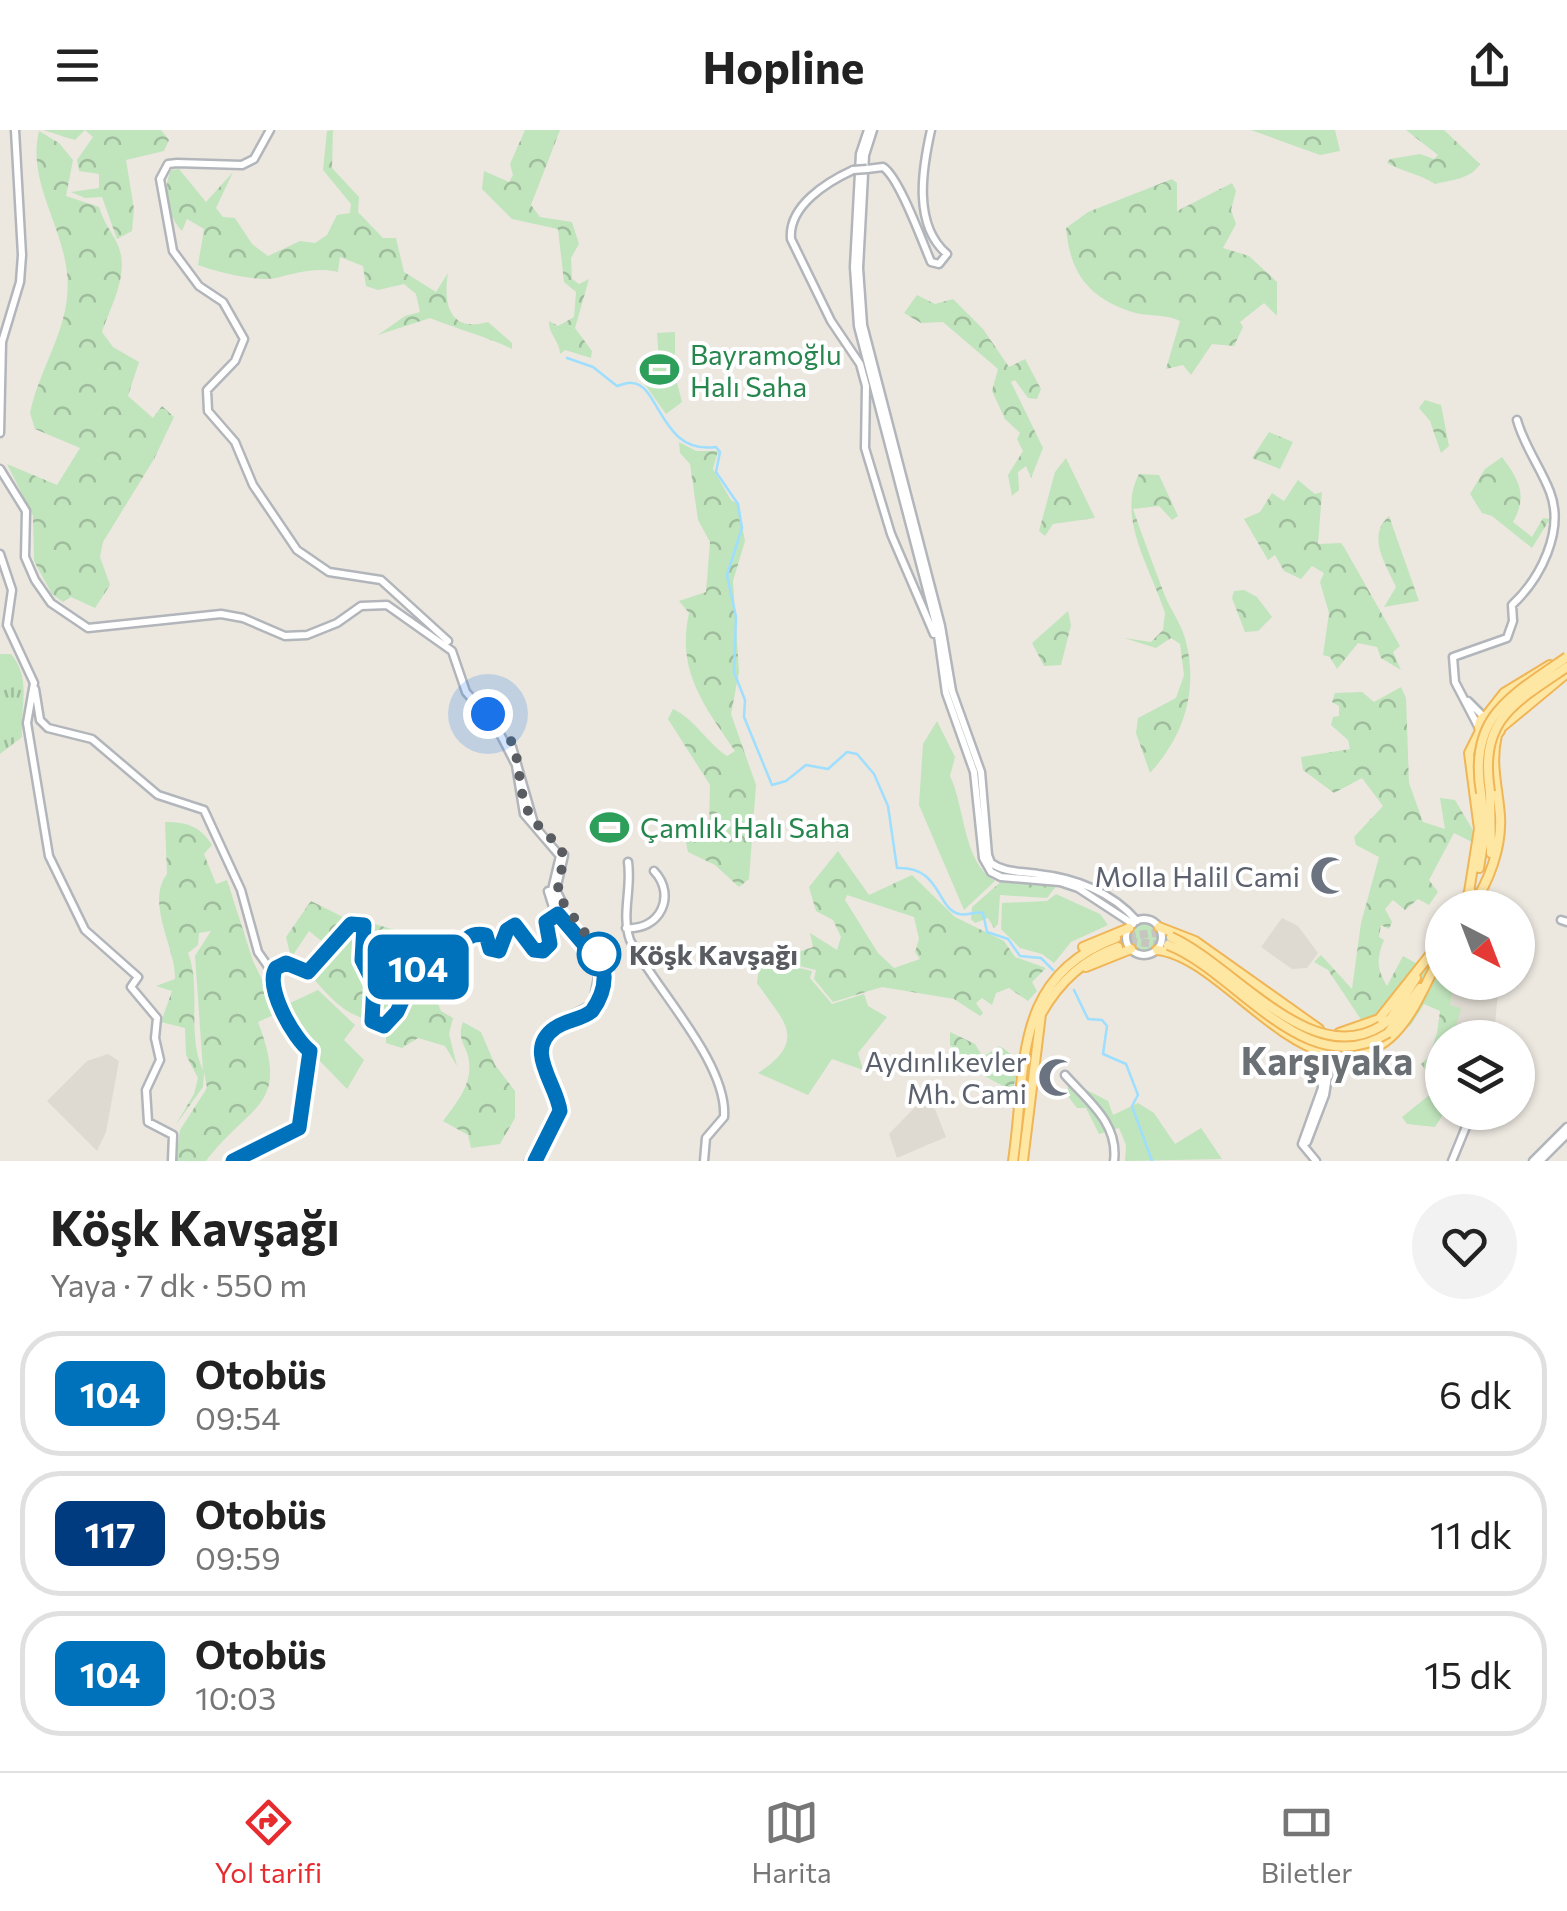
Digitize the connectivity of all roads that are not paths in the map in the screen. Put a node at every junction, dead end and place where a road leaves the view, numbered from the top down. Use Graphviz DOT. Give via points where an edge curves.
graph roads {
  1 [pos="15,130"];
  2 [pos="270,130"];
  3 [pos="871,130"];
  4 [pos="931,130"];
  5 [pos="1517,420"];
  6 [pos="0,433"];
  7 [pos="0,470"];
  8 [pos="0,554"];
  9 [pos="940,646"];
  10 [pos="454,656"];
  11 [pos="1567,656"];
  12 [pos="1567,670"];
  13 [pos="1455,673"];
  14 [pos="34,683"];
  15 [pos="483,712"];
  16 [pos="1485,717"];
  17 [pos="1480,730"];
  18 [pos="1499,731"];
  19 [pos="1486,793"];
  20 [pos="560,860"];
  21 [pos="628,862"];
  22 [pos="654,871"];
  23 [pos="563,872"];
  24 [pos="553,882"];
  25 [pos="1469,890"];
  26 [pos="1470,890"];
  27 [pos="1477,890"];
  28 [pos="1480,890"];
  29 [pos="558,914"];
  30 [pos="1131,926"];
  31 [pos="1159,927"];
  32 [pos="626,928"];
  33 [pos="1170,941"];
  34 [pos="591,945"];
  35 [pos="1123,946"];
  36 [pos="1157,950"];
  37 [pos="1425,968"];
  38 [pos="272,972"];
  39 [pos="1425,972"];
  40 [pos="1062,976"];
  41 [pos="1425,987"];
  42 [pos="1327,1032"];
  43 [pos="1318,1051"];
  44 [pos="1332,1051"];
  45 [pos="1065,1075"];
  46 [pos="1027,1094"];
  47 [pos="1465,1130"];
  48 [pos="1567,1130"];
  49 [pos="1309,1153"];
  50 [pos="172,1161"];
  51 [pos="233,1161"];
  52 [pos="532,1161"];
  53 [pos="704,1161"];
  54 [pos="1013,1161"];
  55 [pos="1023,1161"];
  56 [pos="1114,1161"];
  57 [pos="1316,1161"];
  58 [pos="1452,1161"];
  59 [pos="1536,1161"];
  1 -- 6 [label="street" via="22,254 2,342"];
  2 -- 10 [label="street" via="254,159 242,165 168,164 160,179 172,251 199,286 223,302 244,340 235,362 207,390 208,411 235,442 253,485 297,550 338,575 381,580 442,634"];
  3 -- 9 [label="street" via="860,154 858,326"];
  4 -- 9 [label="street, bridge" via="924,214 930,236 947,254 939,264 931,262 897,181 883,168 853,170 806,201 790,230 860,364 865,448 891,534"];
  5 -- 13 [label="street" via="1556,520 1539,572 1512,606 1507,638 1453,656"];
  7 -- 10 [label="street" via="26,511 25,557 35,580 52,603 88,628 220,614 285,636 307,635 361,606 381,603 443,640"];
  8 -- 14 [label="street" via="12,590 7,624"];
  9 -- 30 [label="street" via="946,693 974,772 990,872 1078,888"];
  10 -- 15 [label="street" via="466,692"];
  11 -- 16 [label="main road" via="1504,694"];
  11 -- 19 [label="main road, bridge" via="1494,714 1478,751"];
  12 -- 18 [label="main road"];
  12 -- 19 [label="main road, bridge" via="1500,718 1486,752"];
  13 -- 16 [label="street" via="1470,705"];
  13 -- 17 [label="street"];
  14 -- 38 [label="street" via="40,720 48,728 92,739 158,795 204,810 241,890 258,952"];
  14 -- 50 [label="street" via="27,723 48,842 85,930 138,977 130,988 157,1018 160,1060 146,1090 148,1120 174,1138"];
  15 -- 20 [label="street" via="516,764 524,814"];
  15 -- 23 [label="street" via="505,732 522,768 529,812 563,851"];
  16 -- 17 [label="main road"];
  16 -- 18 [label="main road" via="1496,716"];
  17 -- 18 [label="main road" via="1487,737"];
  17 -- 25 [label="main road" via="1469,753 1478,829"];
  18 -- 28 [label="main road" via="1492,766 1500,830"];
  19 -- 26 [label="main road" via="1483,855"];
  19 -- 27 [label="main road" via="1491,855"];
  20 -- 23 [label="street"];
  20 -- 24 [label="street"];
  21 -- 32 [label="street"];
  22 -- 32 [label="street" via="666,891 661,912 645,926"];
  23 -- 34 [label="street" via="557,894"];
  24 -- 29 [label="street" via="548,898"];
  24 -- 34 [label="street" via="555,900"];
  29 -- 34 [label="street" via="584,946"];
  29 -- 38 [label="street" via="546,922 550,944 543,951 534,950 515,925 499,951 490,949 486,935 475,934 452,961 418,966 384,1026 372,1021 374,984 362,960 364,925 351,924 308,972 286,963"];
  30 -- 31 [label="street" via="1149,920"];
  30 -- 35 [label="street"];
  30 -- 40 [label="main road" via="1083,947"];
  31 -- 36 [label="street"];
  31 -- 42 [label="main road" via="1195,941"];
  32 -- 53 [label="street" via="723,1097 724,1116 706,1138"];
  33 -- 39 [label="main road, bridge" via="1193,947 1312,1033 1354,1038 1384,1029"];
  34 -- 52 [label="street" via="602,958 605,980 586,1016 556,1026 542,1042 542,1064 560,1111"];
  35 -- 36 [label="street" via="1146,955"];
  35 -- 40 [label="main road"];
  36 -- 43 [label="main road" via="1170,951 1295,1042"];
  37 -- 42 [label="main road" via="1379,1018 1352,1032"];
  38 -- 51 [label="street" via="298,1040 310,1051 302,1122 288,1137"];
  40 -- 46 [label="main road" via="1041,1014"];
  41 -- 44 [label="main road" via="1399,1030 1368,1050"];
  42 -- 43 [label="main road" via="1314,1039"];
  42 -- 44 [label="main road" via="1336,1042"];
  43 -- 44 [label="main road"];
  43 -- 49 [label="street" via="1322,1088 1302,1144"];
  44 -- 49 [label="street"];
  45 -- 56 [label="street" via="1101,1111"];
  46 -- 54 [label="main road"];
  46 -- 55 [label="main road"];
  47 -- 58 [label="street"];
  48 -- 59 [label="street"];
  49 -- 57 [label="street"];
}
